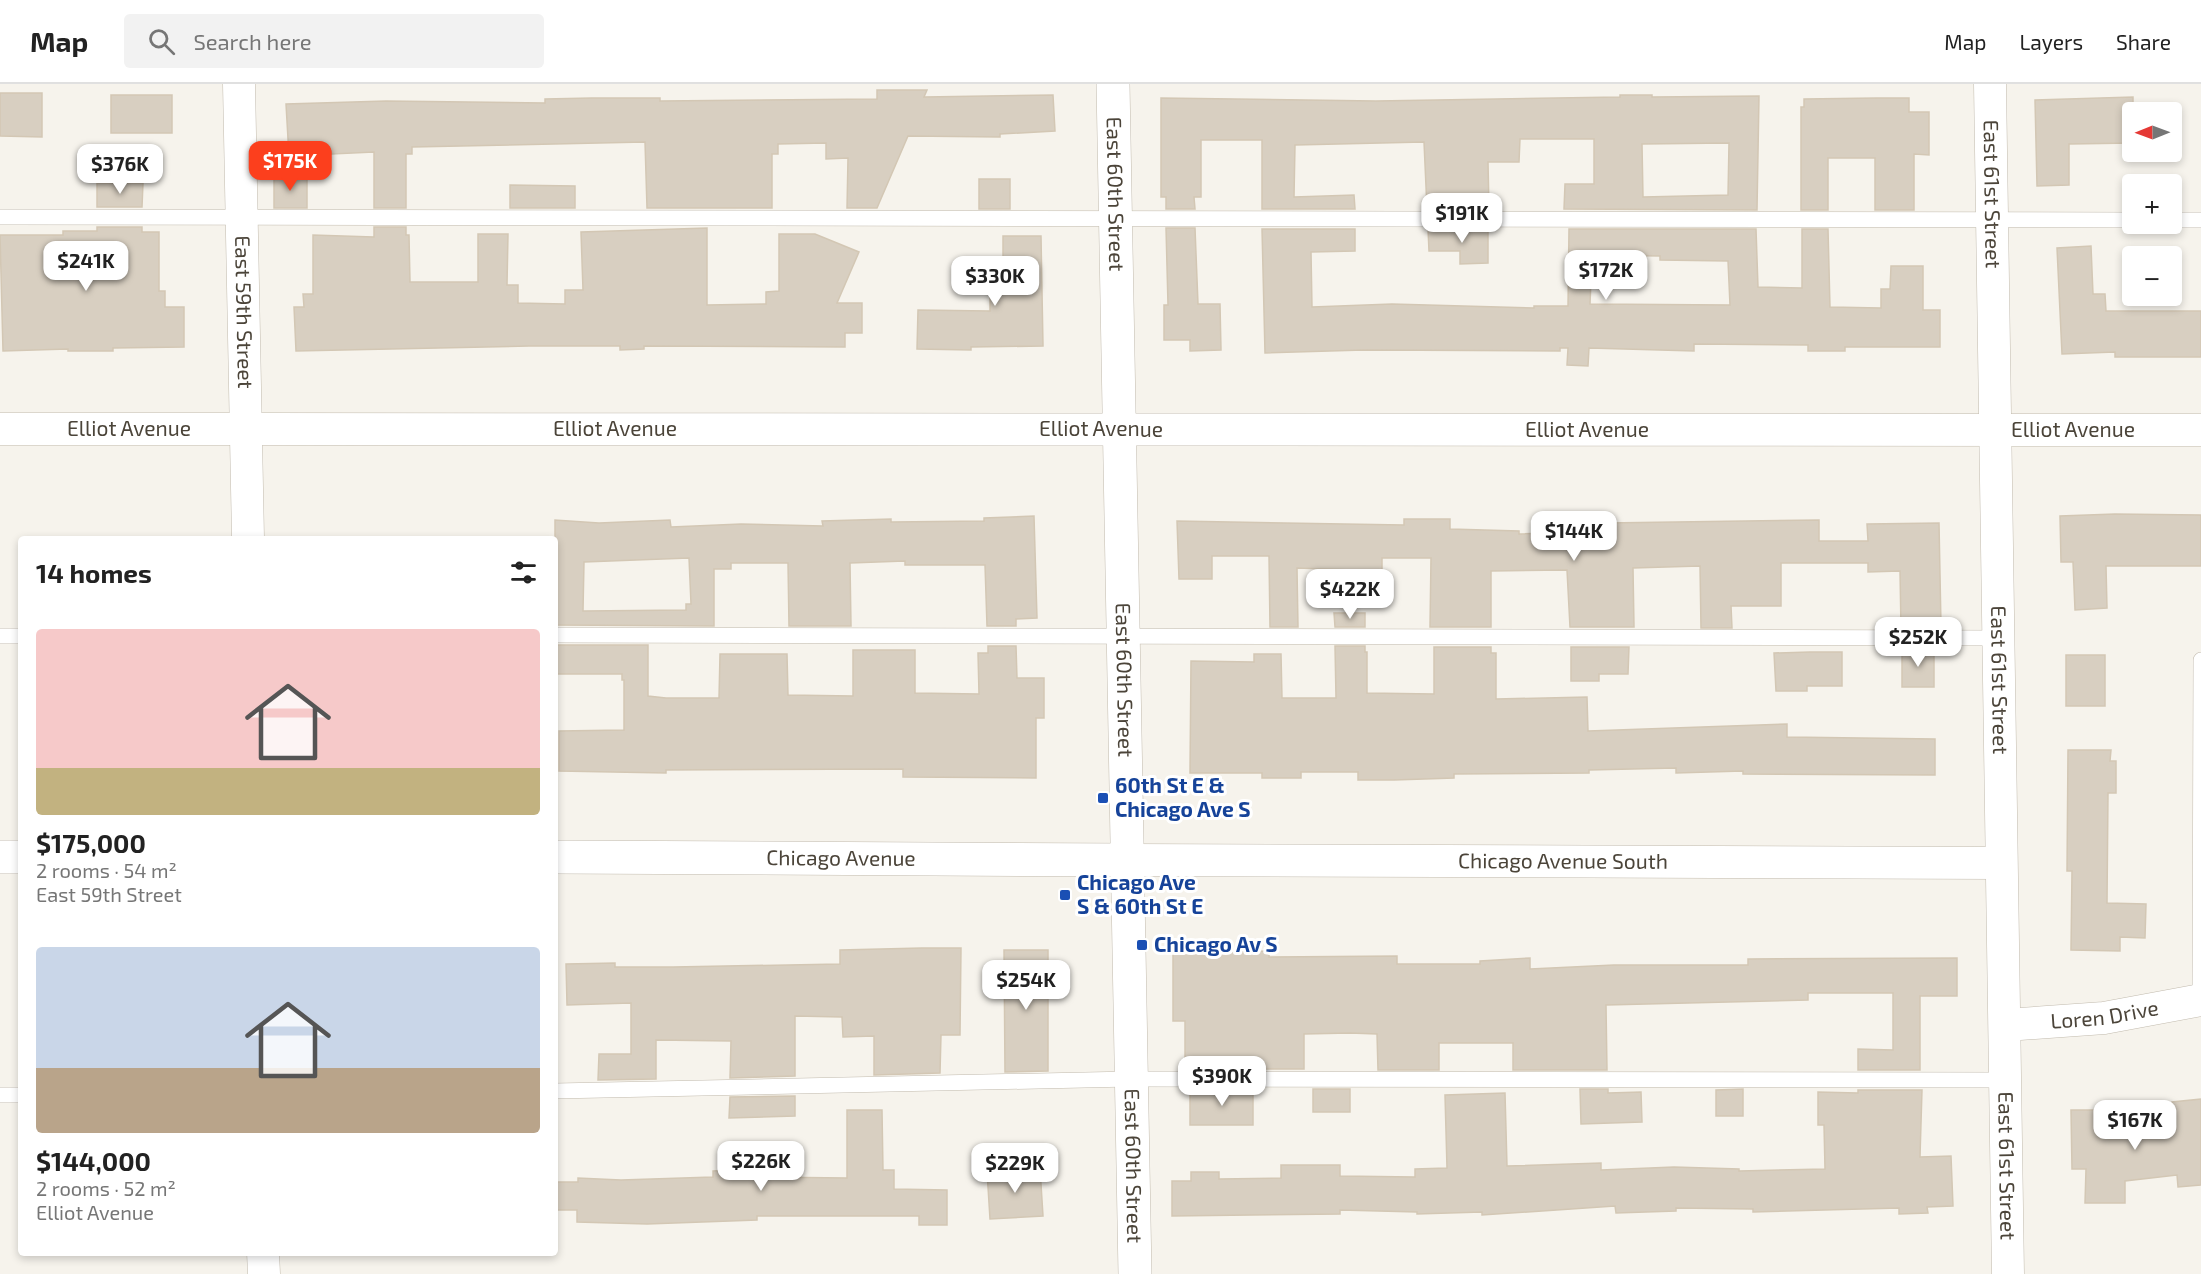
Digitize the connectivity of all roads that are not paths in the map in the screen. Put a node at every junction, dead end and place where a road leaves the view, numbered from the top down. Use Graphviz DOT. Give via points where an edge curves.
graph roads {
  1 [pos="239,84"];
  2 [pos="1113,84"];
  3 [pos="1990,84"];
  4 [pos="0,217"];
  5 [pos="242,218"];
  6 [pos="1115,220"];
  7 [pos="1992,220"];
  8 [pos="2122,220"];
  9 [pos="2182,220"];
  10 [pos="2201,220"];
  11 [pos="246,428"];
  12 [pos="0,429"];
  13 [pos="1119,429"];
  14 [pos="1996,429"];
  15 [pos="2201,430"];
  16 [pos="248,536"];
  17 [pos="558,635"];
  18 [pos="0,636"];
  19 [pos="18,636"];
  20 [pos="1123,636"];
  21 [pos="1999,638"];
  22 [pos="2201,660"];
  23 [pos="0,857"];
  24 [pos="18,857"];
  25 [pos="558,857"];
  26 [pos="1127,860"];
  27 [pos="2000,863"];
  28 [pos="2201,1000"];
  29 [pos="2006,1025"];
  30 [pos="1131,1079"];
  31 [pos="2006,1080"];
  32 [pos="558,1090"];
  33 [pos="0,1095"];
  34 [pos="18,1095"];
  35 [pos="263,1256"];
  36 [pos="264,1274"];
  37 [pos="1135,1274"];
  38 [pos="2008,1274"];
  1 -- 5 [label="street, East 59th Street"];
  2 -- 6 [label="street, East 60th Street"];
  3 -- 7 [label="street, East 61st Street"];
  4 -- 5 [label="lane"];
  5 -- 6 [label="lane"];
  5 -- 11 [label="street, East 59th Street"];
  6 -- 7 [label="lane"];
  6 -- 13 [label="street, East 60th Street"];
  7 -- 8 [label="lane"];
  7 -- 14 [label="street, East 61st Street"];
  9 -- 10 [label="lane"];
  11 -- 12 [label="street, Elliot Avenue"];
  11 -- 13 [label="street, Elliot Avenue"];
  11 -- 16 [label="street, East 59th Street"];
  13 -- 14 [label="street, Elliot Avenue"];
  13 -- 20 [label="street, East 60th Street"];
  14 -- 15 [label="street, Elliot Avenue"];
  14 -- 21 [label="street, East 61st Street"];
  17 -- 20 [label="lane"];
  18 -- 19 [label="lane"];
  20 -- 21 [label="lane"];
  20 -- 26 [label="street, East 60th Street"];
  21 -- 27 [label="street, East 61st Street"];
  22 -- 28 [label="lane"];
  23 -- 24 [label="street"];
  25 -- 26 [label="street, Chicago Avenue"];
  26 -- 27 [label="street, Chicago Avenue South"];
  26 -- 30 [label="street, East 60th Street"];
  27 -- 29 [label="street, East 61st Street"];
  28 -- 29 [label="street, Loren Drive" via="2104,1018"];
  29 -- 31 [label="street, East 61st Street"];
  30 -- 31 [label="lane"];
  30 -- 32 [label="lane"];
  30 -- 37 [label="street, East 60th Street"];
  31 -- 38 [label="street, East 61st Street"];
  33 -- 34 [label="lane"];
  35 -- 36 [label="street"];
}
